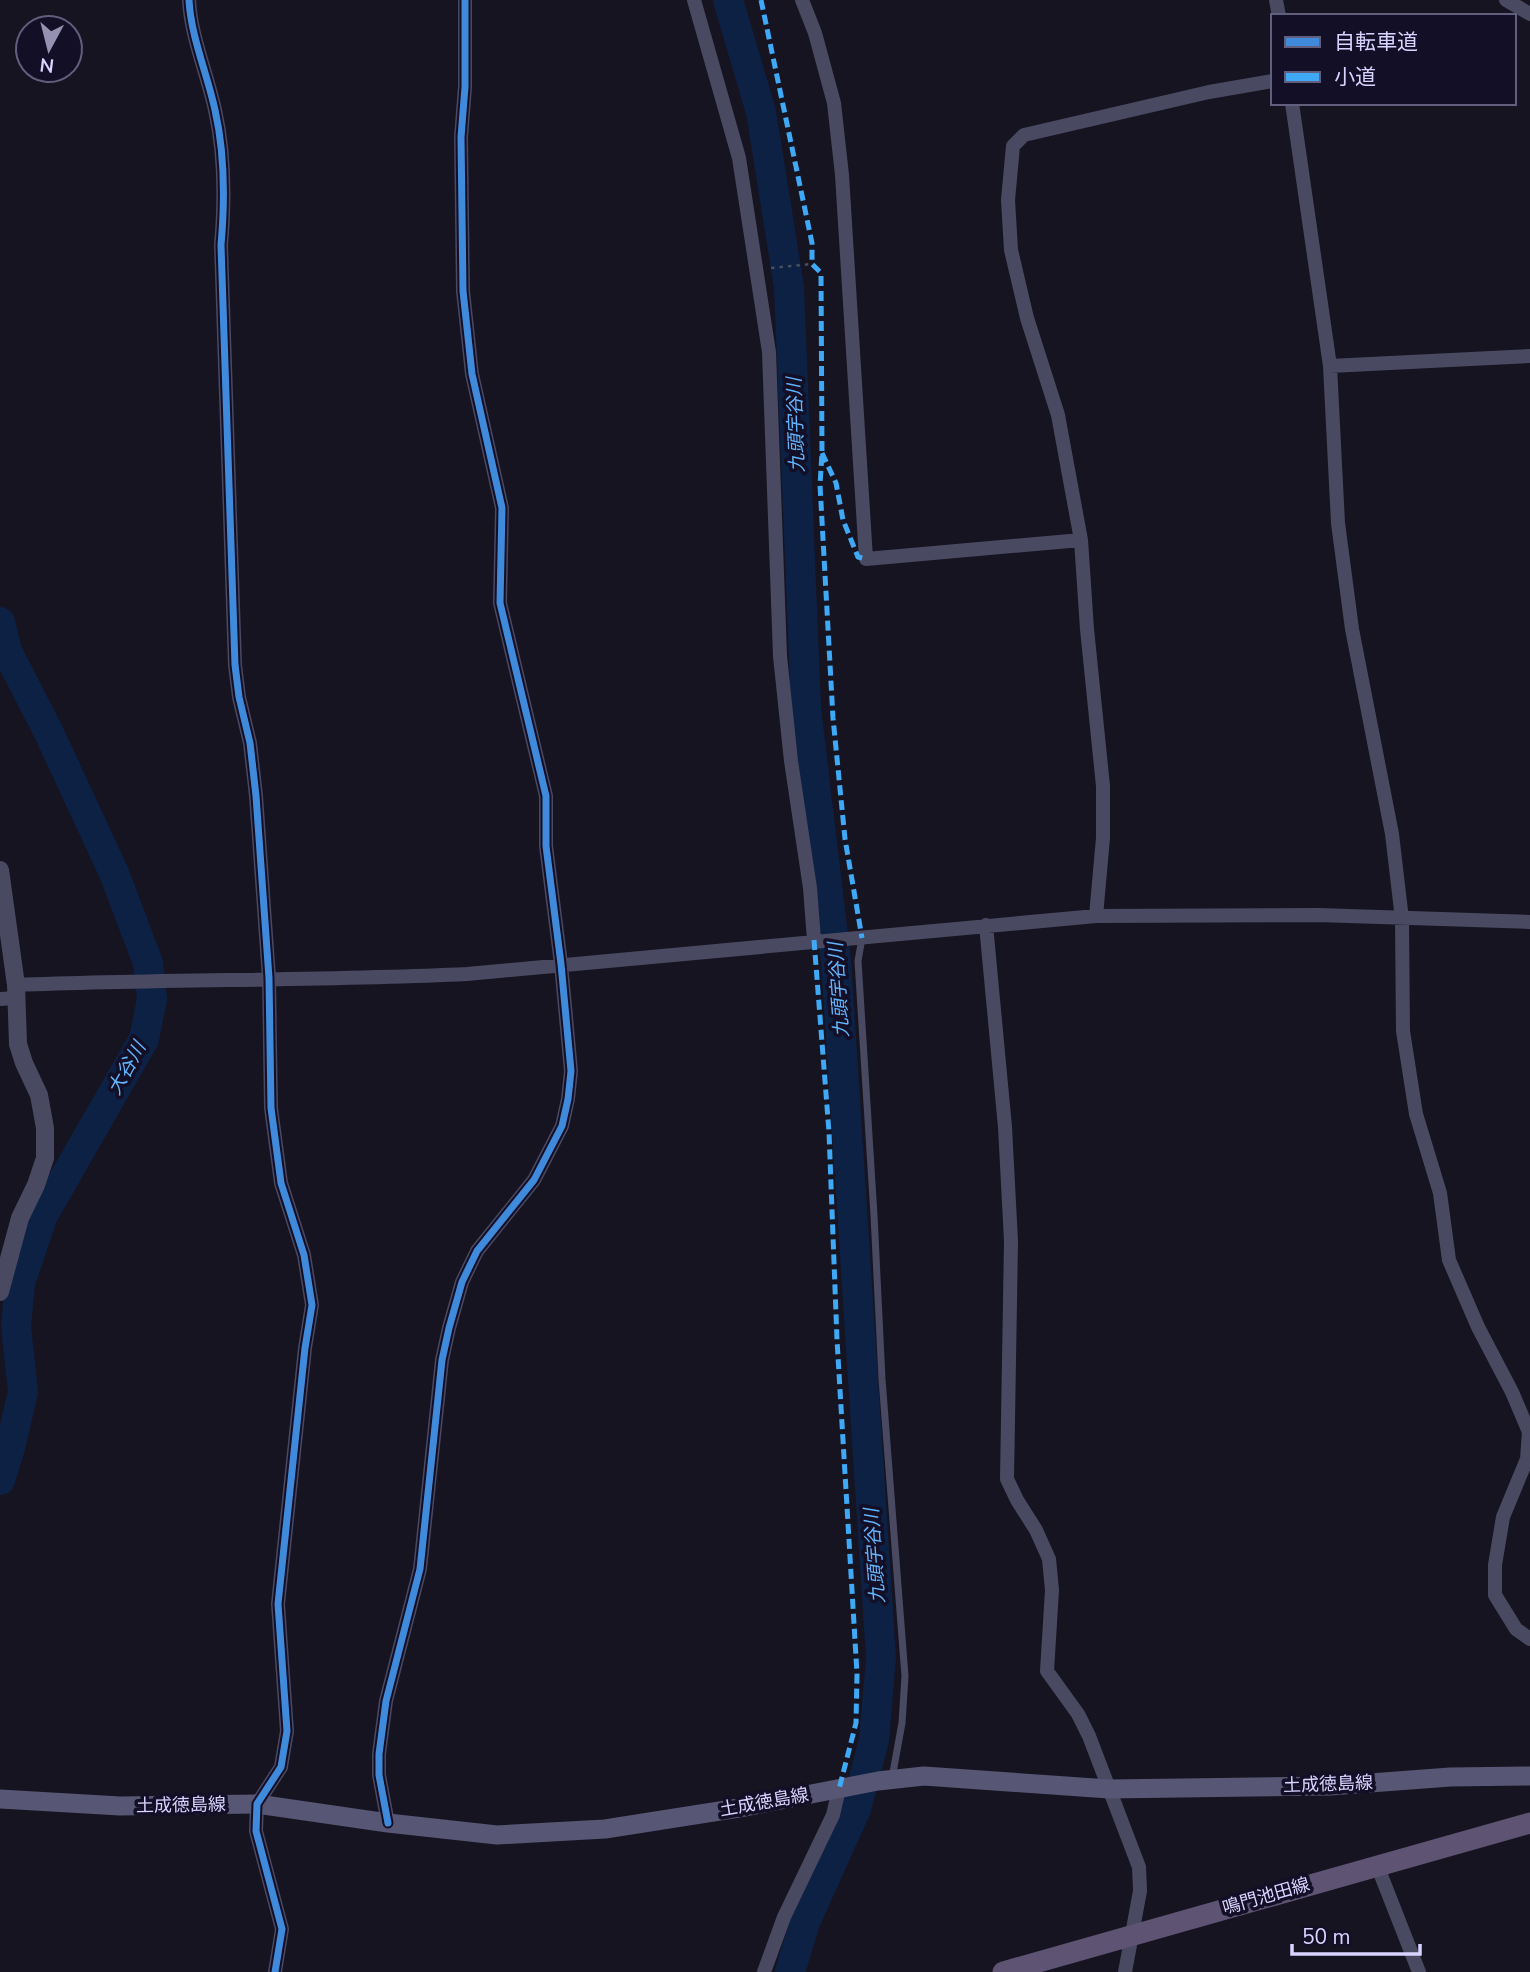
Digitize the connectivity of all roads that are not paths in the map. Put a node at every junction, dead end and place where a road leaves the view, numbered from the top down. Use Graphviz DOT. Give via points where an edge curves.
graph roads {
  1 [pos="189,0"];
  2 [pos="465,0"];
  3 [pos="694,0"];
  4 [pos="802,0"];
  5 [pos="1506,0"];
  6 [pos="1530,14"];
  7 [pos="1271,81"];
  8 [pos="1292,105"];
  9 [pos="1530,356"];
  10 [pos="1330,366"];
  11 [pos="1081,540"];
  12 [pos="0,870"];
  13 [pos="1096,915"];
  14 [pos="1402,919"];
  15 [pos="1530,922"];
  16 [pos="986,925"];
  17 [pos="859,938"];
  18 [pos="816,940"];
  19 [pos="561,964"];
  20 [pos="269,978"];
  21 [pos="11,994"];
  22 [pos="0,1292"];
  23 [pos="1530,1639"];
  24 [pos="1530,1776"];
  25 [pos="885,1780"];
  26 [pos="843,1788"];
  27 [pos="1109,1789"];
  28 [pos="0,1799"];
  29 [pos="257,1804"];
  30 [pos="388,1823"];
  31 [pos="1530,1823"];
  32 [pos="1377,1865"];
  33 [pos="1132,1934"];
  34 [pos="275,1972"];
  35 [pos="764,1972"];
  36 [pos="1003,1972"];
  37 [pos="1125,1972"];
  38 [pos="1419,1972"];
  1 -- 20 [label="street" via="190,20 216,114 225,202 221,245 235,665 253,770"];
  2 -- 19 [label="street" via="463,291 472,374 502,508 500,603 546,796 546,846"];
  3 -- 18 [label="street" via="738,158 769,352 780,656"];
  4 -- 11 [label="street" via="816,33 834,103 866,559"];
  5 -- 6 [label="street"];
  7 -- 11 [label="street" via="1024,135 1013,146 1008,200 1011,250 1058,415"];
  8 -- 10 [label="street"];
  9 -- 10 [label="street"];
  10 -- 14 [label="street" via="1338,523 1352,629 1392,834"];
  11 -- 13 [label="street" via="1103,786"];
  12 -- 21 [label="street"];
  13 -- 14 [label="street"];
  13 -- 16 [label="street"];
  14 -- 15 [label="street"];
  14 -- 23 [label="street" via="1404,1031 1416,1114 1440,1193 1449,1260 1529,1432 1527,1459 1503,1517 1495,1595 1516,1629"];
  16 -- 17 [label="street"];
  16 -- 27 [label="street" via="1011,1241 1007,1479 1049,1559 1052,1590 1047,1671 1078,1714"];
  17 -- 18 [label="street"];
  17 -- 25 [label="lane" via="881,1379 905,1676 902,1723"];
  18 -- 19 [label="street"];
  19 -- 20 [label="street" via="453,974"];
  19 -- 30 [label="street" via="571,1071 562,1126 534,1180 477,1251 462,1282 442,1360 420,1569 386,1701 379,1754"];
  20 -- 21 [label="street" via="138,980"];
  20 -- 29 [label="street" via="275,1145 312,1305 278,1604 287,1731 281,1767"];
  21 -- 22 [label="street" via="18,1044 39,1095 45,1158 20,1218"];
  24 -- 27 [label="main road, 土成徳島線" via="1330,1786"];
  25 -- 26 [label="main road, 土成徳島線"];
  25 -- 27 [label="main road, 土成徳島線" via="924,1776"];
  26 -- 30 [label="main road, 土成徳島線" via="618,1827 541,1834 497,1836"];
  26 -- 35 [label="street"];
  27 -- 33 [label="street" via="1139,1867"];
  28 -- 29 [label="main road, 土成徳島線" via="120,1806"];
  29 -- 30 [label="main road, 土成徳島線"];
  29 -- 34 [label="street" via="256,1831 282,1929"];
  31 -- 32 [label="main road, 鳴門池田線"];
  32 -- 33 [label="main road, 鳴門池田線"];
  32 -- 38 [label="street"];
  33 -- 36 [label="main road, 鳴門池田線"];
  33 -- 37 [label="street"];
}
